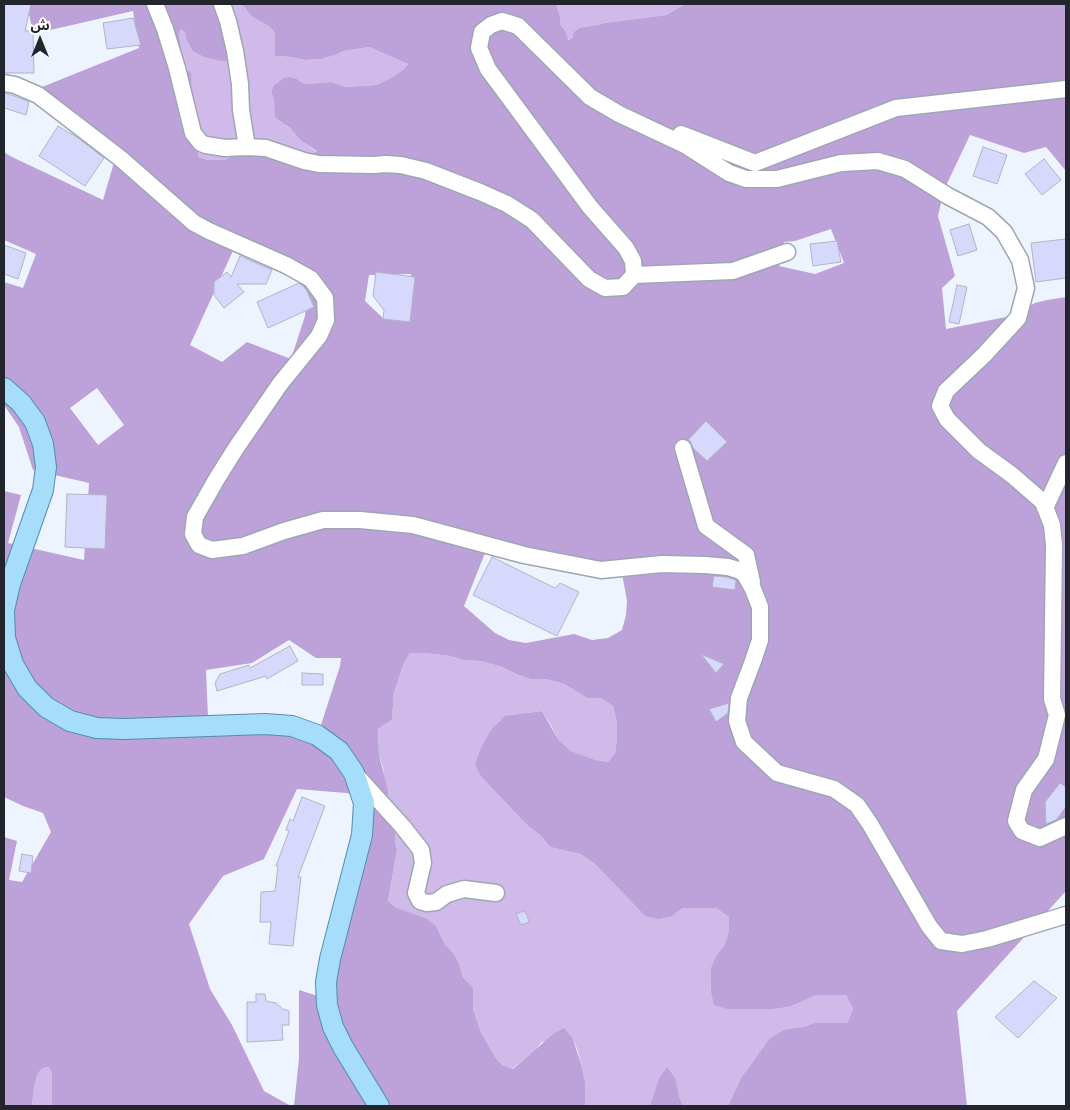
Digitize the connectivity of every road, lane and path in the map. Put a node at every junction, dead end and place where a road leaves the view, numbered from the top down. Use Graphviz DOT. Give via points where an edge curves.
graph roads {
  1 [pos="154,4"];
  2 [pos="222,4"];
  3 [pos="4,83"];
  4 [pos="1066,89"];
  5 [pos="654,130"];
  6 [pos="247,147"];
  7 [pos="787,252"];
  8 [pos="634,274"];
  9 [pos="4,388"];
  10 [pos="683,448"];
  11 [pos="1066,463"];
  12 [pos="1045,508"];
  13 [pos="754,589"];
  14 [pos="4,611"];
  15 [pos="354,773"];
  16 [pos="1066,826"];
  17 [pos="496,893"];
  18 [pos="1066,914"];
  19 [pos="379,1106"];
  1 -- 6 [label="street" via="177,68 193,133 206,146"];
  2 -- 6 [label="street" via="235,51"];
  3 -- 13 [label="street" via="38,95 120,158 194,223 312,279 325,298 326,320 319,336 280,384 236,448 195,517 193,534 199,545 212,550 243,546 323,520 360,520 413,525 524,555 601,570 662,564 728,567 744,574"];
  4 -- 5 [label="street" via="896,108 755,164 661,126"];
  5 -- 8 [label="street" via="590,97 518,26 502,21 482,32 479,48 488,69 590,207 626,248 633,261"];
  5 -- 12 [label="street" via="685,145 728,173 746,179 777,179 841,163 878,162 905,169 988,217 1004,232 1020,260 1026,288 1018,318 946,391 940,406 947,419 979,451 1012,475 1043,502"];
  6 -- 8 [label="street" via="266,148 319,164 385,164 426,171 507,204 532,220 589,278 605,288 623,287"];
  7 -- 8 [label="street" via="733,271"];
  9 -- 14 [label="main road" via="35,422 43,444 46,467 43,490 10,584"];
  10 -- 13 [label="street" via="706,526 746,555"];
  11 -- 12 [label="street"];
  12 -- 16 [label="street" via="1052,525 1054,545 1052,699 1057,716 1046,759 1024,790 1016,821 1022,831 1040,838"];
  13 -- 18 [label="street" via="760,607 760,640 739,698 737,721 744,742 777,773 834,789 857,805 941,941 962,944 987,939"];
  14 -- 15 [label="main road" via="5,638 10,656 27,688 46,707 70,721 97,728 124,729 292,726 317,735 339,751"];
  15 -- 17 [label="street" via="421,850 423,863 416,893 420,901 436,902 447,894 464,889"];
  15 -- 19 [label="main road" via="364,803 362,835 330,959 327,1005 343,1047"];
}
